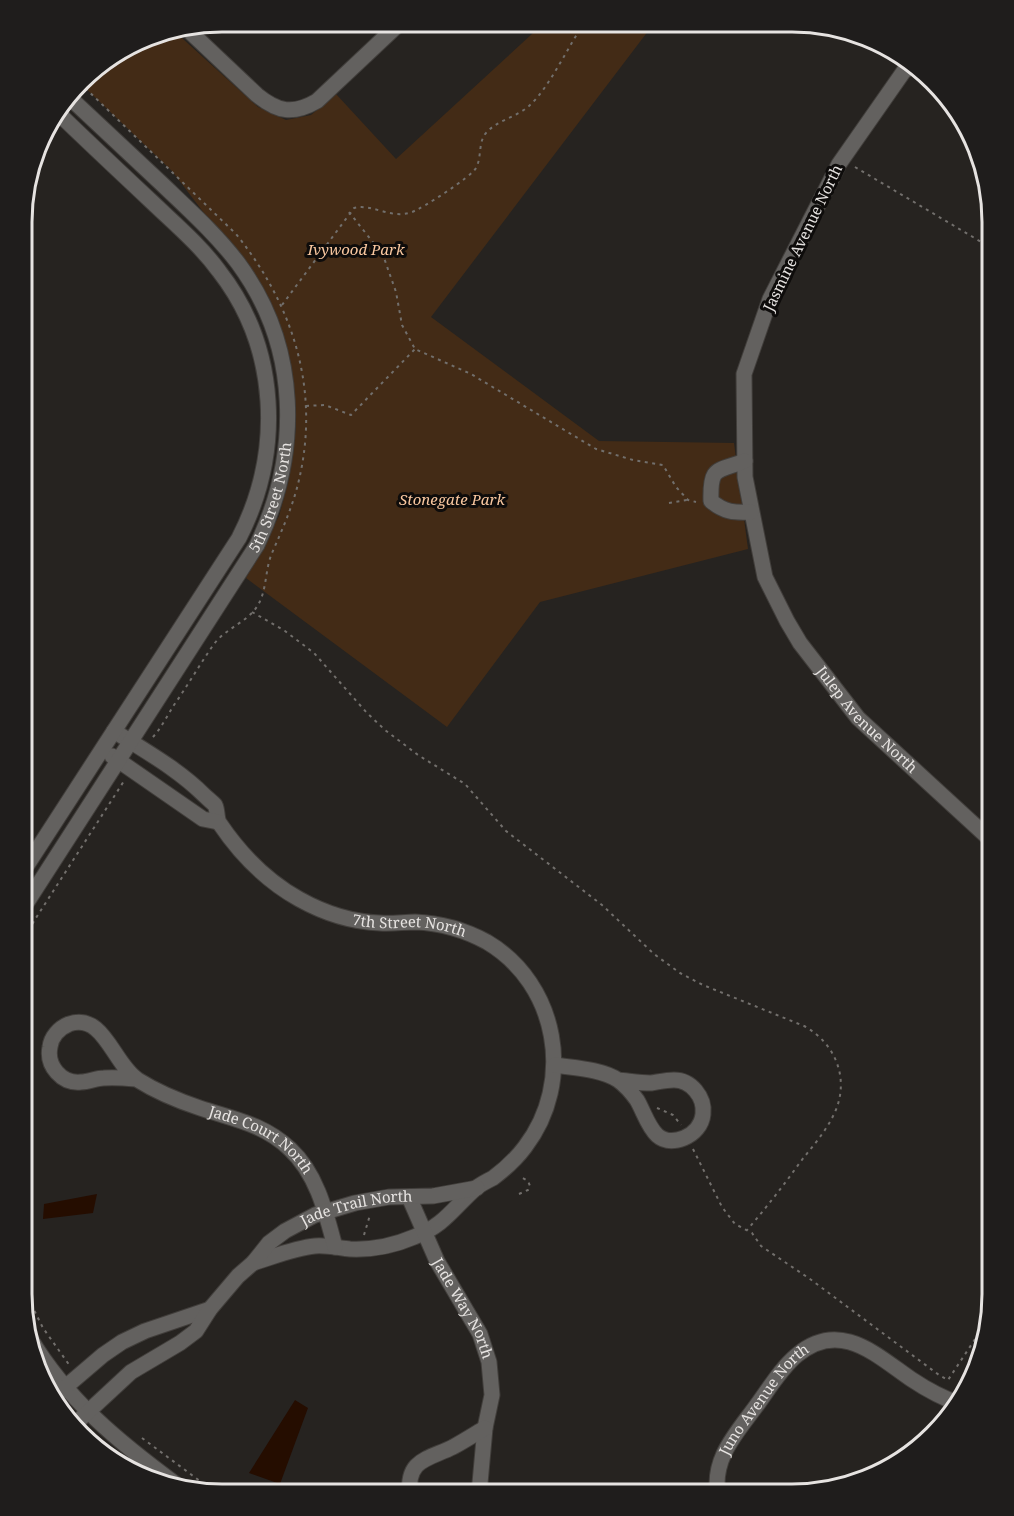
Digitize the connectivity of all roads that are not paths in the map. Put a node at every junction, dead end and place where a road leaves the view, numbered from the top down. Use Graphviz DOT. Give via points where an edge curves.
graph roads {
  1 [pos="390,32"];
  2 [pos="192,34"];
  3 [pos="906,70"];
  4 [pos="74,102"];
  5 [pos="63,118"];
  6 [pos="745,461"];
  7 [pos="751,512"];
  8 [pos="765,577"];
  9 [pos="114,731"];
  10 [pos="130,742"];
  11 [pos="102,749"];
  12 [pos="118,760"];
  13 [pos="218,822"];
  14 [pos="982,832"];
  15 [pos="32,858"];
  16 [pos="32,894"];
  17 [pos="555,1065"];
  18 [pos="136,1078"];
  19 [pos="618,1080"];
  20 [pos="477,1188"];
  21 [pos="409,1197"];
  22 [pos="325,1211"];
  23 [pos="424,1233"];
  24 [pos="335,1247"];
  25 [pos="253,1263"];
  26 [pos="210,1309"];
  27 [pos="46,1366"];
  28 [pos="60,1392"];
  29 [pos="950,1399"];
  30 [pos="88,1412"];
  31 [pos="80,1420"];
  32 [pos="485,1428"];
  33 [pos="163,1475"];
  34 [pos="411,1484"];
  35 [pos="480,1484"];
  36 [pos="718,1484"];
  1 -- 2 [label="street" via="317,101 288,111 257,96"];
  3 -- 6 [label="street, Jasmine Avenue North" via="842,160 771,299 744,374"];
  4 -- 10 [label="street, 5th Street North" via="205,226 239,265 274,333 288,408 283,473 265,528 247,563"];
  5 -- 9 [label="street, 5th Street North" via="189,237 220,272 254,333 268,393 264,472 247,523"];
  6 -- 7 [label="street, Jasmine Avenue North"];
  6 -- 7 [label="street" via="715,473 711,501 735,513"];
  7 -- 8 [label="street, Jasmine Avenue North"];
  8 -- 14 [label="street, Julep Avenue North" via="800,643 858,718"];
  9 -- 10 [label="street, 7th Street North"];
  9 -- 11 [label="street, 5th Street North"];
  10 -- 12 [label="street, 5th Street North"];
  10 -- 13 [label="street, 7th Street North" via="200,791 215,806"];
  11 -- 12 [label="street, 7th Street North"];
  11 -- 15 [label="street, 5th Street North"];
  12 -- 13 [label="street, 7th Street North" via="203,819"];
  12 -- 16 [label="street, 5th Street North"];
  13 -- 17 [label="street, 7th Street North" via="260,871 308,904 360,921 451,927 495,947 522,972 540,1000 553,1039"];
  17 -- 19 [label="street"];
  17 -- 20 [label="street, Jade Trail North" via="547,1107 530,1141 511,1164"];
  18 -- 18 [label="street, Jade Court North" via="118,1060 102,1033 91,1025 67,1025 52,1039 50,1061 64,1078 77,1082"];
  18 -- 22 [label="street, Jade Court North" via="182,1102 248,1122 273,1135 304,1165"];
  19 -- 19 [label="street" via="634,1096 656,1134 679,1139 692,1134 699,1125 704,1112 702,1100 686,1083"];
  20 -- 21 [label="street, Jade Trail North"];
  20 -- 23 [label="street, Jade Trail North"];
  21 -- 22 [label="street, Jade Trail North" via="364,1201"];
  21 -- 23 [label="street, Jade Way North"];
  22 -- 24 [label="street, Jade Court North"];
  22 -- 25 [label="street, Jade Trail North" via="276,1237"];
  23 -- 24 [label="street, Jade Trail North" via="375,1248"];
  23 -- 32 [label="street, Jade Way North" via="476,1326 486,1352 492,1395"];
  24 -- 25 [label="street, Jade Trail North" via="308,1247"];
  25 -- 26 [label="street, Jade Trail North"];
  26 -- 28 [label="street, Jade Trail North" via="130,1338 103,1355"];
  26 -- 30 [label="street, Jade Trail North" via="196,1331 137,1366"];
  27 -- 28 [label="street"];
  28 -- 30 [label="street"];
  29 -- 36 [label="street, Juno Avenue North" via="917,1383 868,1348 848,1341 817,1344 791,1361 726,1447 717,1471"];
  30 -- 31 [label="street, Jade Trail North"];
  30 -- 33 [label="street"];
  32 -- 34 [label="street" via="426,1457 411,1476"];
  32 -- 35 [label="street, Jade Way North"];
}
